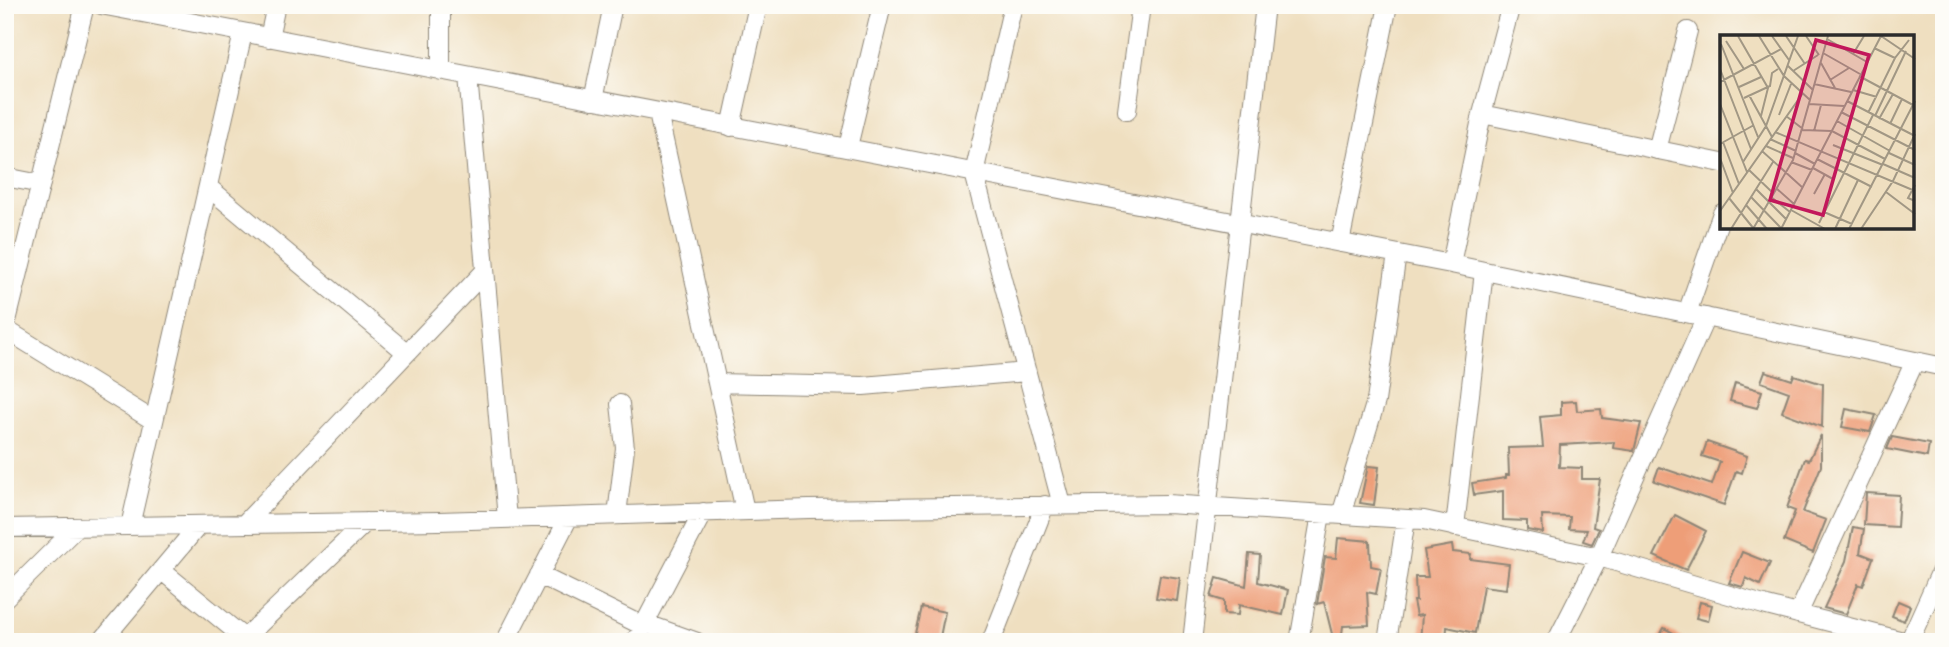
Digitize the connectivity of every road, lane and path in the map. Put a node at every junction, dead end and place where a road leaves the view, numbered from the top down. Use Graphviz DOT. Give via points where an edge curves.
graph roads {
  1 [pos="85,5"];
  2 [pos="101,5"];
  3 [pos="276,5"];
  4 [pos="442,5"];
  5 [pos="613,5"];
  6 [pos="758,5"];
  7 [pos="882,5"];
  8 [pos="1013,5"];
  9 [pos="1141,5"];
  10 [pos="1265,5"];
  11 [pos="1388,5"];
  12 [pos="1511,5"];
  13 [pos="1688,31"];
  14 [pos="243,33"];
  15 [pos="269,38"];
  16 [pos="441,71"];
  17 [pos="468,76"];
  18 [pos="593,100"];
  19 [pos="1127,111"];
  20 [pos="658,113"];
  21 [pos="1482,114"];
  22 [pos="732,127"];
  23 [pos="848,147"];
  24 [pos="1657,150"];
  25 [pos="1720,163"];
  26 [pos="974,173"];
  27 [pos="5,177"];
  28 [pos="41,184"];
  29 [pos="208,187"];
  30 [pos="1720,216"];
  31 [pos="1241,225"];
  32 [pos="1340,243"];
  33 [pos="1397,254"];
  34 [pos="1451,264"];
  35 [pos="485,271"];
  36 [pos="1484,271"];
  37 [pos="11,284"];
  38 [pos="1687,313"];
  39 [pos="1706,317"];
  40 [pos="407,353"];
  41 [pos="1916,361"];
  42 [pos="1944,367"];
  43 [pos="1027,372"];
  44 [pos="717,383"];
  45 [pos="620,404"];
  46 [pos="154,421"];
  47 [pos="1054,505"];
  48 [pos="1207,506"];
  49 [pos="746,511"];
  50 [pos="703,512"];
  51 [pos="1321,514"];
  52 [pos="617,515"];
  53 [pos="1341,515"];
  54 [pos="569,517"];
  55 [pos="507,519"];
  56 [pos="1406,519"];
  57 [pos="366,522"];
  58 [pos="244,524"];
  59 [pos="198,525"];
  60 [pos="130,526"];
  61 [pos="77,527"];
  62 [pos="1455,527"];
  63 [pos="5,528"];
  64 [pos="1599,557"];
  65 [pos="1944,564"];
  66 [pos="161,570"];
  67 [pos="539,575"];
  68 [pos="5,598"];
  69 [pos="1798,614"];
  70 [pos="641,630"];
  71 [pos="1859,636"];
  72 [pos="247,640"];
  73 [pos="101,642"];
  74 [pos="505,642"];
  75 [pos="697,642"];
  76 [pos="991,642"];
  77 [pos="1192,642"];
  78 [pos="1299,642"];
  79 [pos="1387,642"];
  80 [pos="1556,642"];
  81 [pos="1908,642"];
  1 -- 28 [label="street"];
  2 -- 14 [label="street"];
  3 -- 15 [label="street"];
  4 -- 16 [label="street"];
  5 -- 18 [label="street"];
  6 -- 22 [label="street"];
  7 -- 23 [label="street"];
  8 -- 26 [label="street"];
  9 -- 19 [label="street"];
  10 -- 31 [label="street"];
  11 -- 32 [label="street"];
  12 -- 21 [label="street"];
  13 -- 24 [label="street"];
  14 -- 15 [label="street"];
  14 -- 29 [label="street"];
  15 -- 16 [label="street"];
  16 -- 17 [label="street"];
  17 -- 18 [label="street"];
  17 -- 35 [label="street"];
  18 -- 20 [label="street"];
  20 -- 22 [label="street"];
  20 -- 44 [label="street"];
  21 -- 24 [label="street"];
  21 -- 34 [label="street"];
  22 -- 23 [label="street"];
  23 -- 26 [label="street"];
  24 -- 25 [label="street"];
  26 -- 31 [label="street"];
  26 -- 43 [label="street"];
  27 -- 28 [label="street"];
  28 -- 37 [label="street"];
  29 -- 40 [label="street"];
  29 -- 46 [label="street"];
  30 -- 38 [label="street"];
  31 -- 32 [label="street"];
  31 -- 48 [label="street"];
  32 -- 33 [label="street"];
  33 -- 34 [label="street"];
  33 -- 53 [label="street" via="1376,401"];
  34 -- 36 [label="street"];
  35 -- 40 [label="street"];
  35 -- 55 [label="street"];
  36 -- 38 [label="street"];
  36 -- 62 [label="street"];
  37 -- 46 [label="street" via="5,329"];
  38 -- 39 [label="street"];
  39 -- 41 [label="street"];
  39 -- 64 [label="street"];
  40 -- 58 [label="street"];
  41 -- 42 [label="street"];
  41 -- 69 [label="street"];
  43 -- 44 [label="street" via="863,386"];
  43 -- 47 [label="street"];
  44 -- 49 [label="street"];
  45 -- 52 [label="street" via="625,448"];
  46 -- 60 [label="street"];
  47 -- 48 [label="street"];
  47 -- 49 [label="street"];
  47 -- 76 [label="street"];
  48 -- 51 [label="street"];
  48 -- 77 [label="street"];
  49 -- 50 [label="street"];
  50 -- 52 [label="street"];
  50 -- 70 [label="street"];
  51 -- 53 [label="street"];
  51 -- 78 [label="street"];
  52 -- 54 [label="street"];
  53 -- 56 [label="street"];
  54 -- 55 [label="street"];
  54 -- 67 [label="street"];
  55 -- 57 [label="street"];
  56 -- 62 [label="street"];
  56 -- 79 [label="street"];
  57 -- 58 [label="street"];
  57 -- 72 [label="street"];
  58 -- 59 [label="street"];
  59 -- 60 [label="street"];
  59 -- 66 [label="street"];
  60 -- 61 [label="street"];
  61 -- 63 [label="street"];
  61 -- 68 [label="street"];
  62 -- 64 [label="street"];
  64 -- 69 [label="street"];
  64 -- 80 [label="street"];
  65 -- 81 [label="street"];
  66 -- 72 [label="street"];
  66 -- 73 [label="street"];
  67 -- 70 [label="street"];
  67 -- 74 [label="street"];
  69 -- 71 [label="street"];
  70 -- 75 [label="street"];
  71 -- 81 [label="street"];
}
